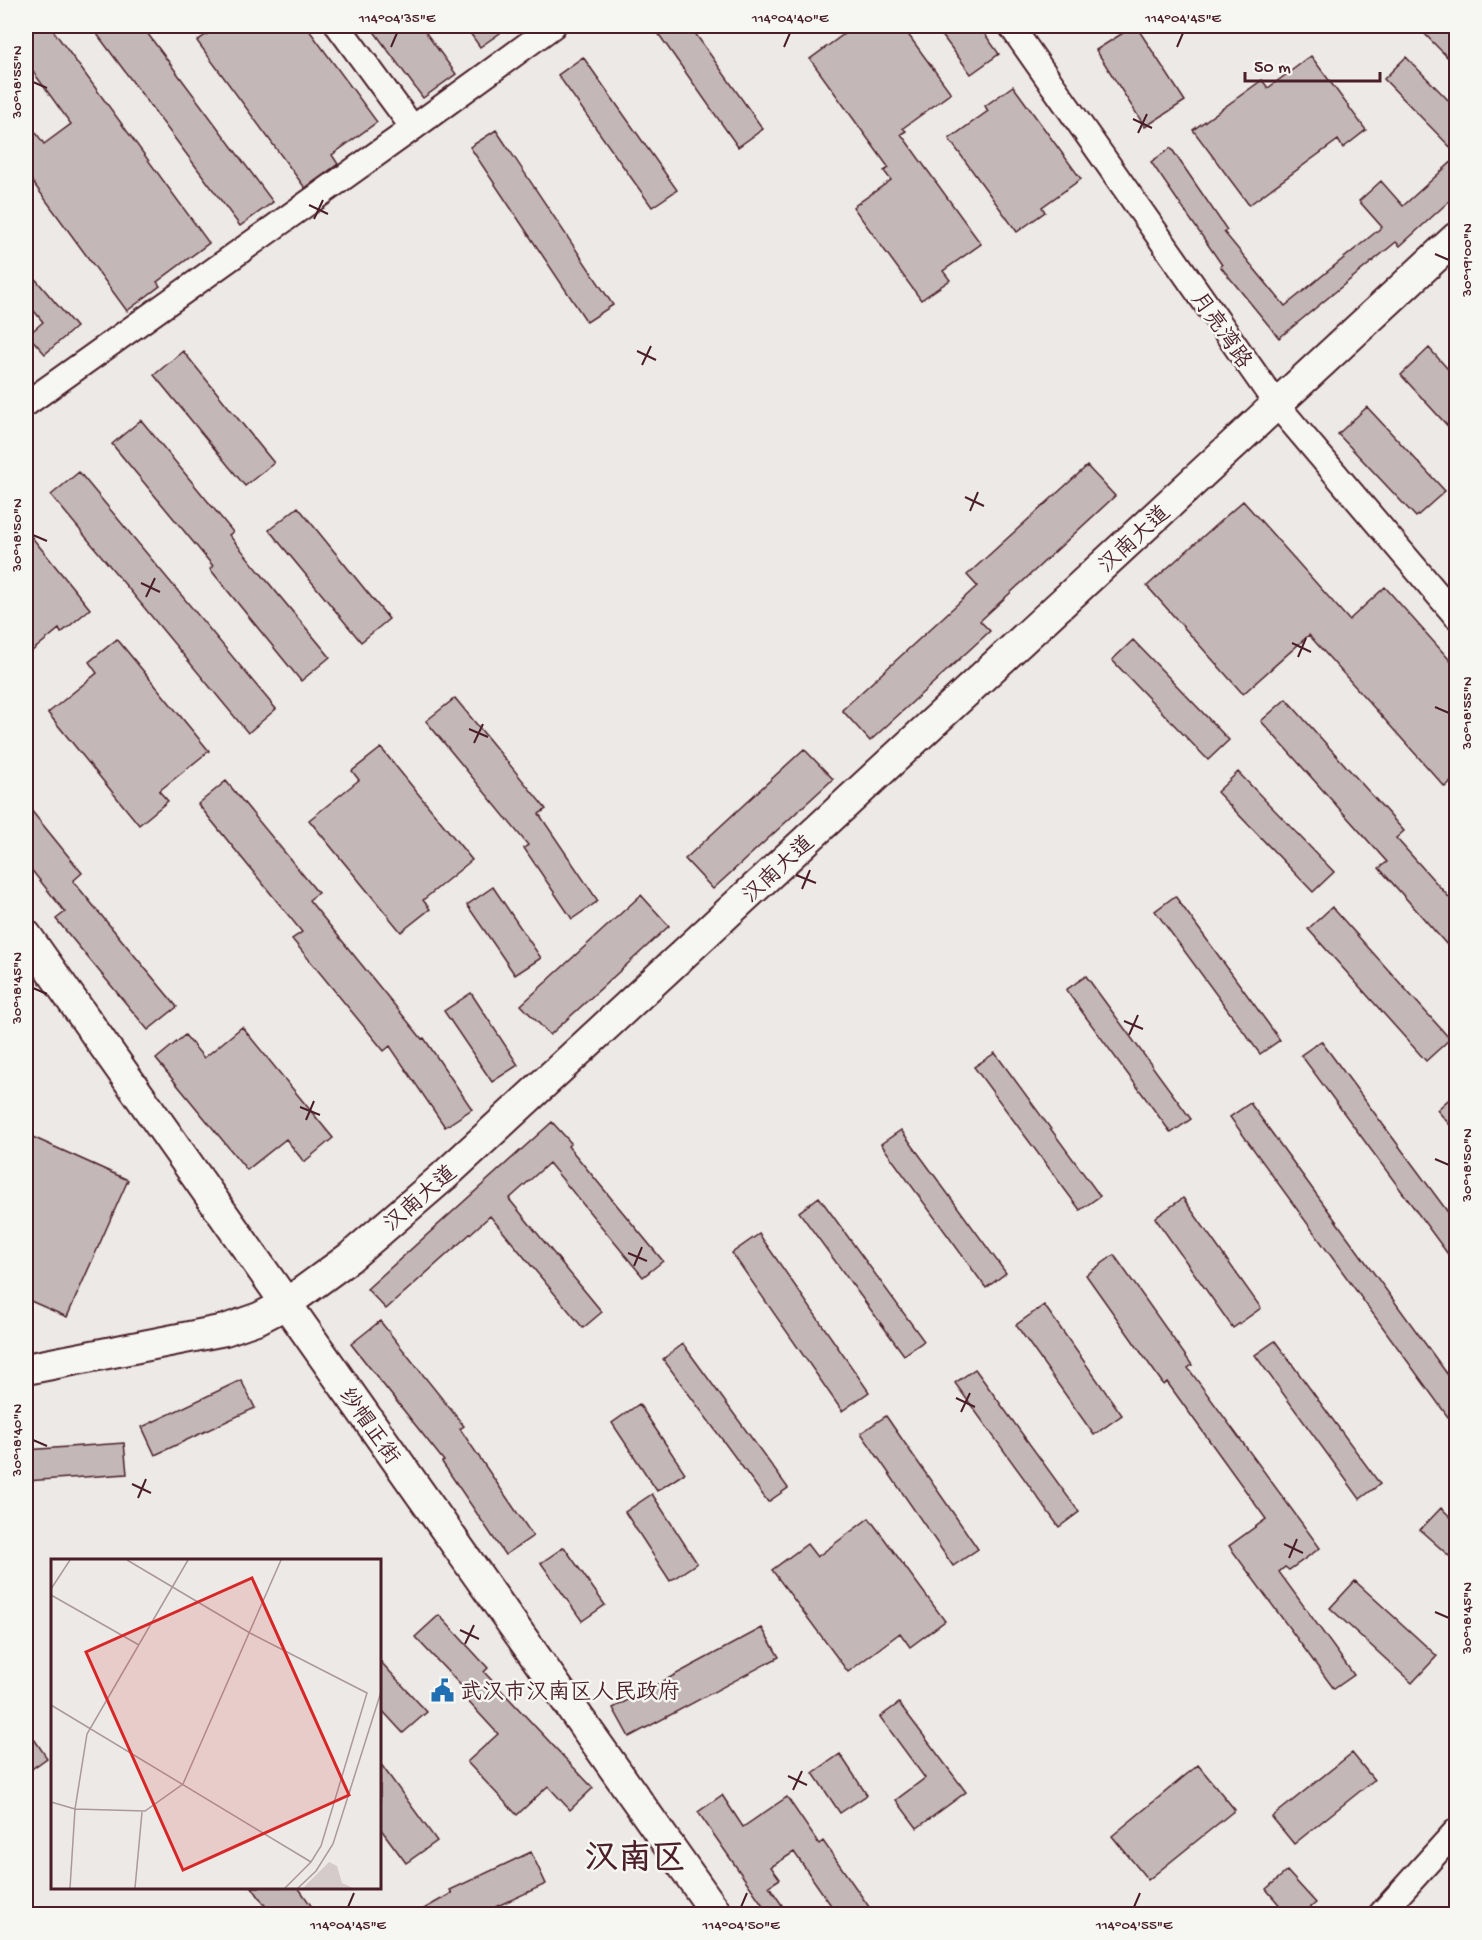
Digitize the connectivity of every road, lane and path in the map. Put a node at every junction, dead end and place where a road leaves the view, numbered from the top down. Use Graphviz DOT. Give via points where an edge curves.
graph roads {
  1 [pos="338,26"];
  2 [pos="553,26"];
  3 [pos="1011,26"];
  4 [pos="413,128"];
  5 [pos="1456,238"];
  6 [pos="26,404"];
  7 [pos="1276,405"];
  8 [pos="1456,616"];
  9 [pos="26,935"];
  10 [pos="26,965"];
  11 [pos="278,1308"];
  12 [pos="26,1369"];
  13 [pos="1456,1832"];
  14 [pos="695,1914"];
  15 [pos="717,1914"];
  16 [pos="1381,1914"];
  1 -- 4 [label="street"];
  2 -- 4 [label="street"];
  3 -- 7 [label="street, 月亮湾路"];
  4 -- 6 [label="street"];
  5 -- 7 [label="main road, 汉南大道"];
  7 -- 8 [label="street, 月亮湾路"];
  7 -- 11 [label="main road, 汉南大道" via="444,1176 348,1258"];
  9 -- 11 [label="main road, 纱帽正街"];
  10 -- 11 [label="main road, 纱帽正街"];
  11 -- 12 [label="main road, 汉南大道" via="225,1330"];
  11 -- 14 [label="main road, 纱帽正街"];
  11 -- 15 [label="main road, 纱帽正街"];
  13 -- 16 [label="street"];
}
